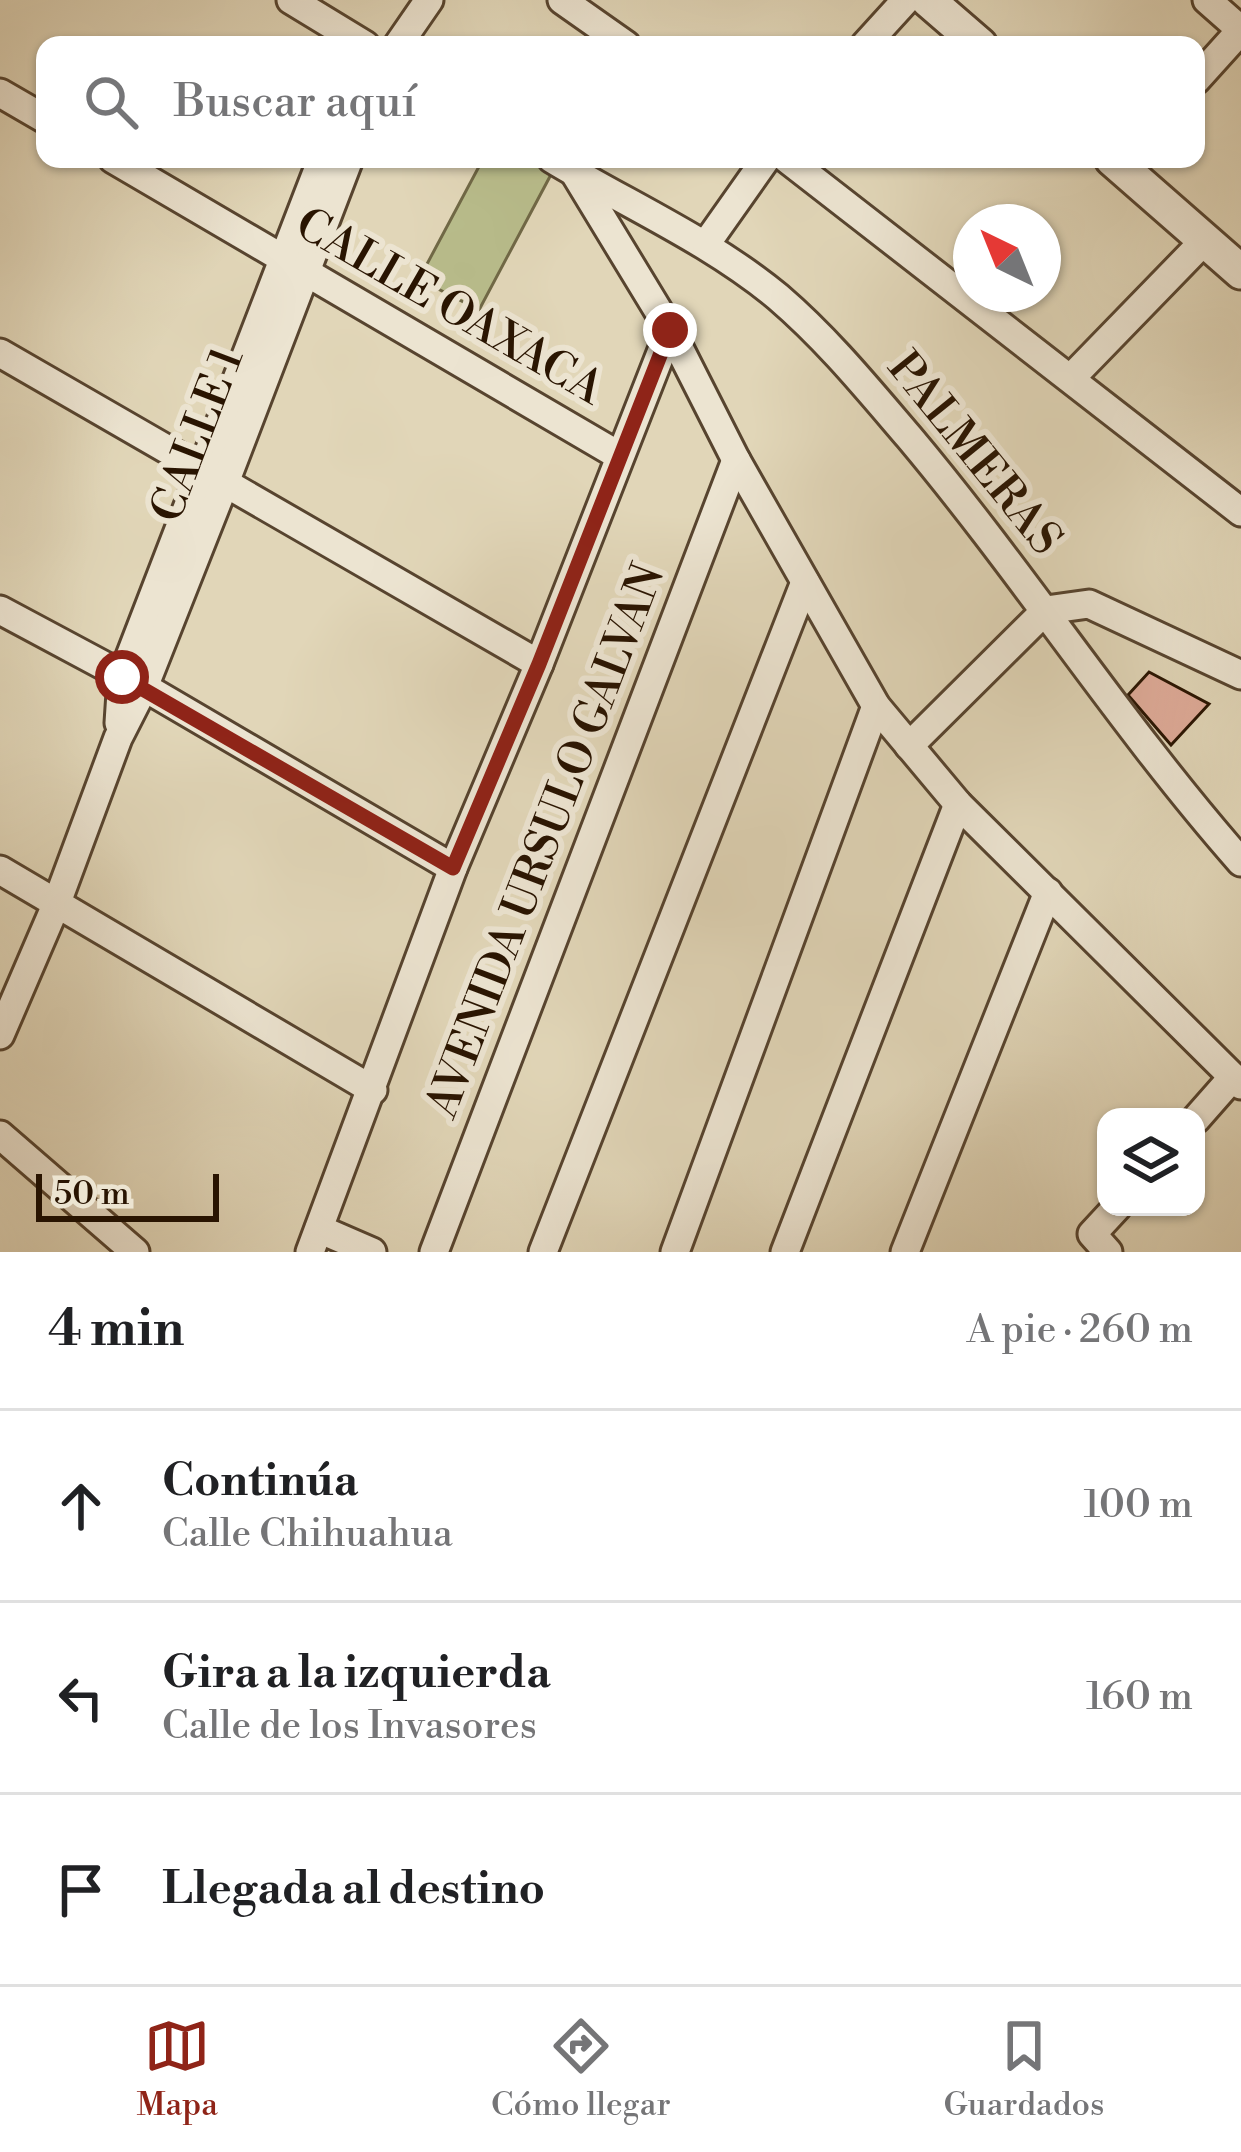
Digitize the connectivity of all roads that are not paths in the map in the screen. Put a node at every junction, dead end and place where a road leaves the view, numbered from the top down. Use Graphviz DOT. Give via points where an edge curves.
graph roads {
  1 [pos="291,0"];
  2 [pos="429,0"];
  3 [pos="562,0"];
  4 [pos="906,0"];
  5 [pos="928,0"];
  6 [pos="1207,0"];
  7 [pos="1241,30"];
  8 [pos="350,36"];
  9 [pos="404,36"];
  10 [pos="613,36"];
  11 [pos="874,36"];
  12 [pos="970,36"];
  13 [pos="1205,70"];
  14 [pos="0,93"];
  15 [pos="36,114"];
  16 [pos="128,168"];
  17 [pos="318,168"];
  18 [pos="346,168"];
  19 [pos="564,168"];
  20 [pos="567,168"];
  21 [pos="760,168"];
  22 [pos="798,168"];
  23 [pos="1127,168"];
  24 [pos="1205,240"];
  25 [pos="706,244"];
  26 [pos="282,258"];
  27 [pos="1241,272"];
  28 [pos="306,273"];
  29 [pos="670,330"];
  30 [pos="0,353"];
  31 [pos="1072,377"];
  32 [pos="618,455"];
  33 [pos="736,460"];
  34 [pos="214,473"];
  35 [pos="1241,512"];
  36 [pos="806,582"];
  37 [pos="0,610"];
  38 [pos="1046,610"];
  39 [pos="539,664"];
  40 [pos="1241,675"];
  41 [pos="132,682"];
  42 [pos="876,706"];
  43 [pos="909,746"];
  44 [pos="958,804"];
  45 [pos="1241,862"];
  46 [pos="453,868"];
  47 [pos="0,870"];
  48 [pos="1048,892"];
  49 [pos="56,905"];
  50 [pos="0,1035"];
  51 [pos="1237,1081"];
  52 [pos="374,1090"];
  53 [pos="1205,1111"];
  54 [pos="0,1135"];
  55 [pos="1109,1216"];
  56 [pos="315,1240"];
  57 [pos="135,1252"];
  58 [pos="372,1252"];
  59 [pos="434,1252"];
  60 [pos="543,1252"];
  61 [pos="675,1252"];
  62 [pos="785,1252"];
  63 [pos="905,1252"];
  64 [pos="1108,1252"];
  1 -- 8 [label="street"];
  2 -- 9 [label="street"];
  3 -- 10 [label="street"];
  4 -- 11 [label="street"];
  5 -- 12 [label="street"];
  6 -- 7 [label="street"];
  7 -- 13 [label="street"];
  14 -- 15 [label="street"];
  16 -- 26 [label="street, CALLE OAXACA"];
  17 -- 26 [label="street, CALLE 1"];
  18 -- 28 [label="street, CALLE 1"];
  19 -- 29 [label="street"];
  20 -- 25 [label="street, PALMERAS"];
  21 -- 25 [label="street"];
  22 -- 31 [label="street"];
  23 -- 24 [label="street"];
  24 -- 27 [label="street"];
  24 -- 31 [label="street"];
  25 -- 38 [label="street, PALMERAS" via="839,355"];
  26 -- 28 [label="street, CALLE OAXACA"];
  26 -- 34 [label="street, CALLE 1"];
  28 -- 32 [label="street, CALLE OAXACA"];
  28 -- 34 [label="street, CALLE 1"];
  29 -- 32 [label="street"];
  29 -- 33 [label="street"];
  30 -- 34 [label="street"];
  31 -- 35 [label="street"];
  32 -- 39 [label="street"];
  33 -- 36 [label="street"];
  33 -- 59 [label="street, AVENIDA URSULO GALVAN"];
  34 -- 39 [label="street"];
  34 -- 41 [label="street, CALLE 1"];
  36 -- 42 [label="street"];
  36 -- 60 [label="street"];
  37 -- 41 [label="street"];
  38 -- 40 [label="street" via="1089,604"];
  38 -- 43 [label="street"];
  38 -- 45 [label="street, PALMERAS" via="1171,782"];
  39 -- 46 [label="street"];
  41 -- 46 [label="street"];
  41 -- 49 [label="street, CALLE 1"];
  42 -- 43 [label="street"];
  42 -- 61 [label="street"];
  43 -- 44 [label="street"];
  44 -- 48 [label="street"];
  44 -- 62 [label="street"];
  46 -- 52 [label="street"];
  47 -- 49 [label="street"];
  48 -- 51 [label="street"];
  48 -- 63 [label="street"];
  49 -- 50 [label="street, CALLE 1"];
  49 -- 52 [label="street"];
  51 -- 53 [label="street"];
  52 -- 56 [label="street"];
  54 -- 57 [label="street"];
  55 -- 64 [label="street" via="1092,1234"];
  56 -- 58 [label="street"];
}
